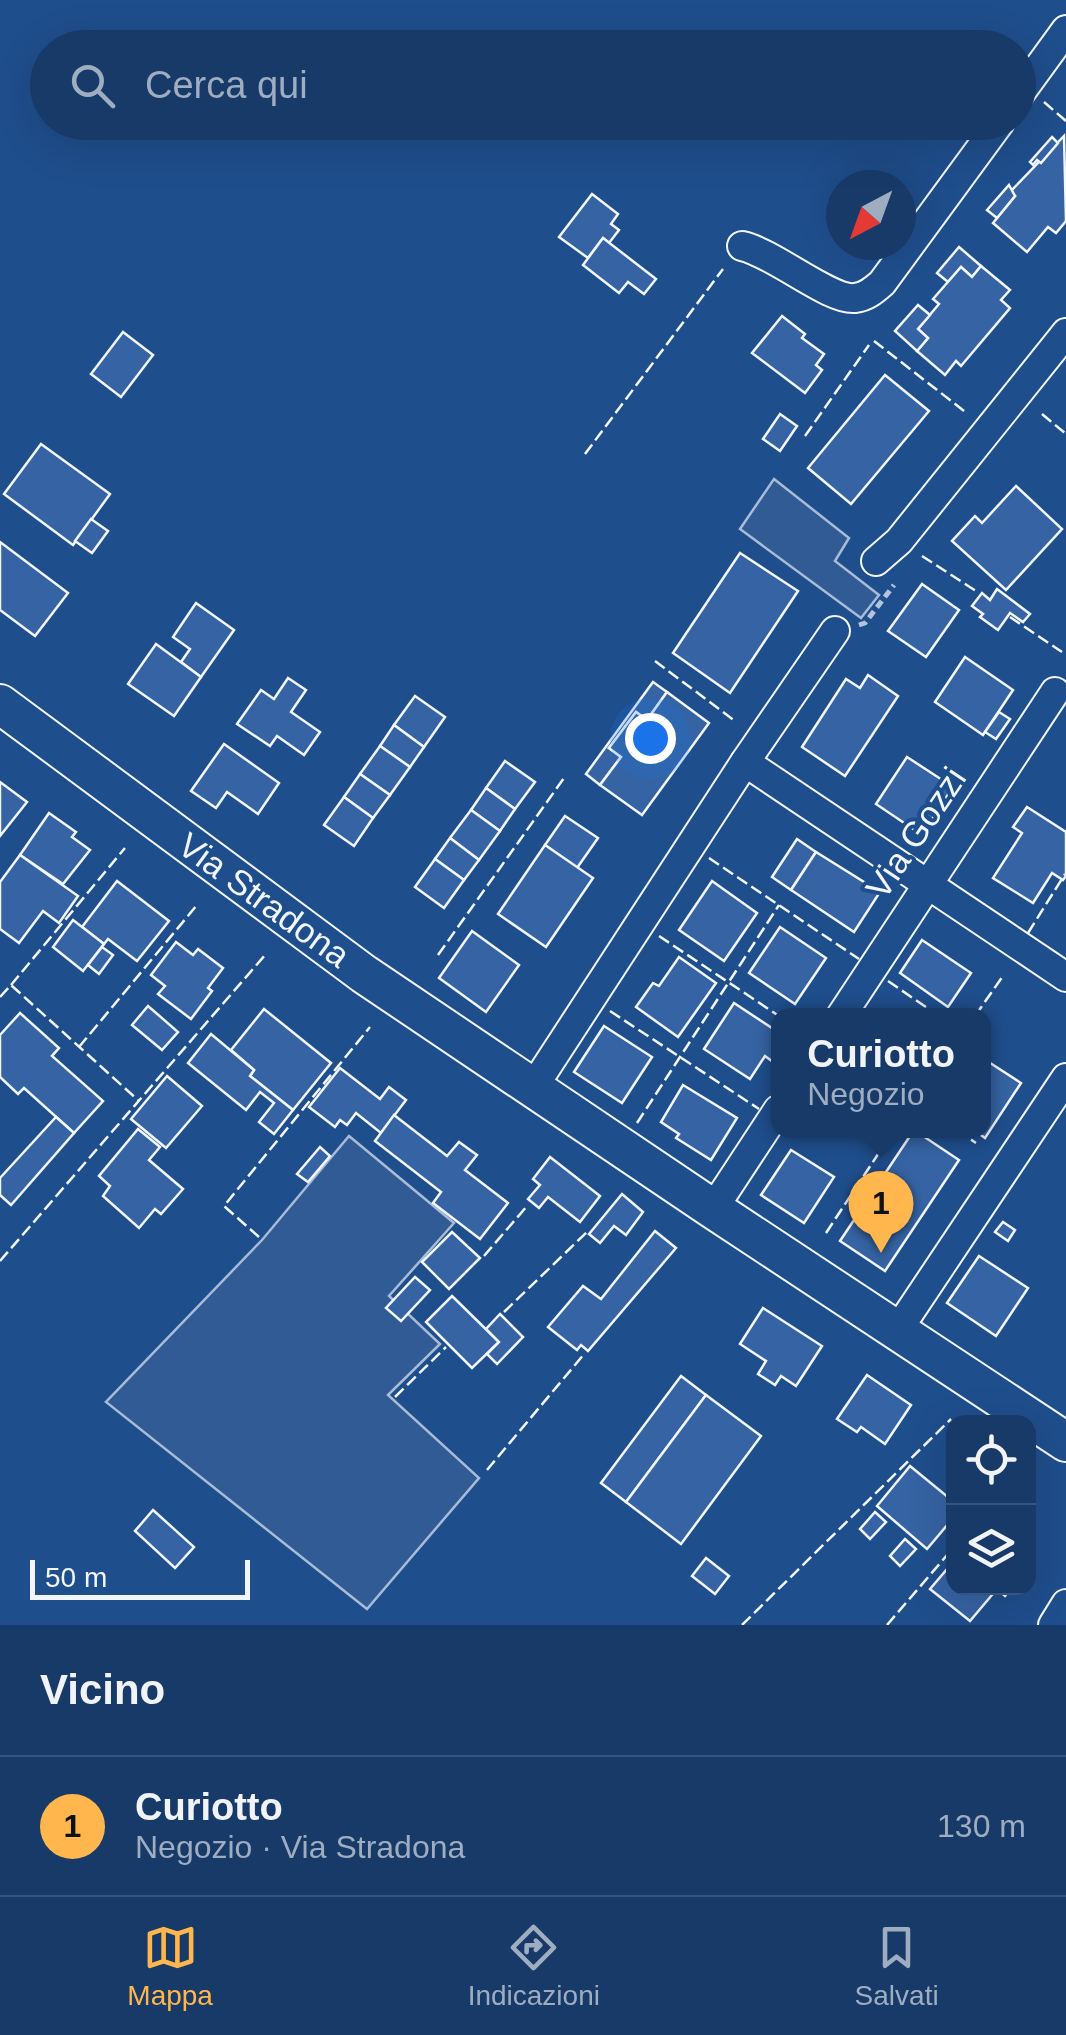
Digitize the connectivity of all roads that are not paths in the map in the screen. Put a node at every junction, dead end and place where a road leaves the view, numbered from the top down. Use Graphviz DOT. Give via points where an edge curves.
graph roads {
  1 [pos="1066,30"];
  2 [pos="1036,71"];
  3 [pos="987,140"];
  4 [pos="742,246"];
  5 [pos="1066,333"];
  6 [pos="876,561"];
  7 [pos="835,631"];
  8 [pos="1055,692"];
  9 [pos="3,714"];
  10 [pos="744,762"];
  11 [pos="926,886"];
  12 [pos="1066,977"];
  13 [pos="846,1008"];
  14 [pos="1066,1078"];
  15 [pos="532,1089"];
  16 [pos="771,1121"];
  17 [pos="713,1210"];
  18 [pos="897,1331"];
  19 [pos="1066,1442"];
  20 [pos="1066,1604"];
  21 [pos="1053,1625"];
  1 -- 2 [label="street"];
  3 -- 4 [label="street" via="882,283 859,298 843,298"];
  5 -- 6 [label="street"];
  7 -- 10 [label="street"];
  8 -- 11 [label="street, Via Gozzi"];
  9 -- 15 [label="main road, Via Stradona"];
  10 -- 11 [label="street"];
  10 -- 15 [label="street"];
  11 -- 12 [label="street"];
  11 -- 13 [label="street, Via Gozzi"];
  14 -- 18 [label="street"];
  15 -- 17 [label="main road, Via Stradona"];
  16 -- 17 [label="street"];
  17 -- 18 [label="main road, Via Stradona"];
  18 -- 19 [label="main road, Via Stradona"];
  20 -- 21 [label="street"];
}
